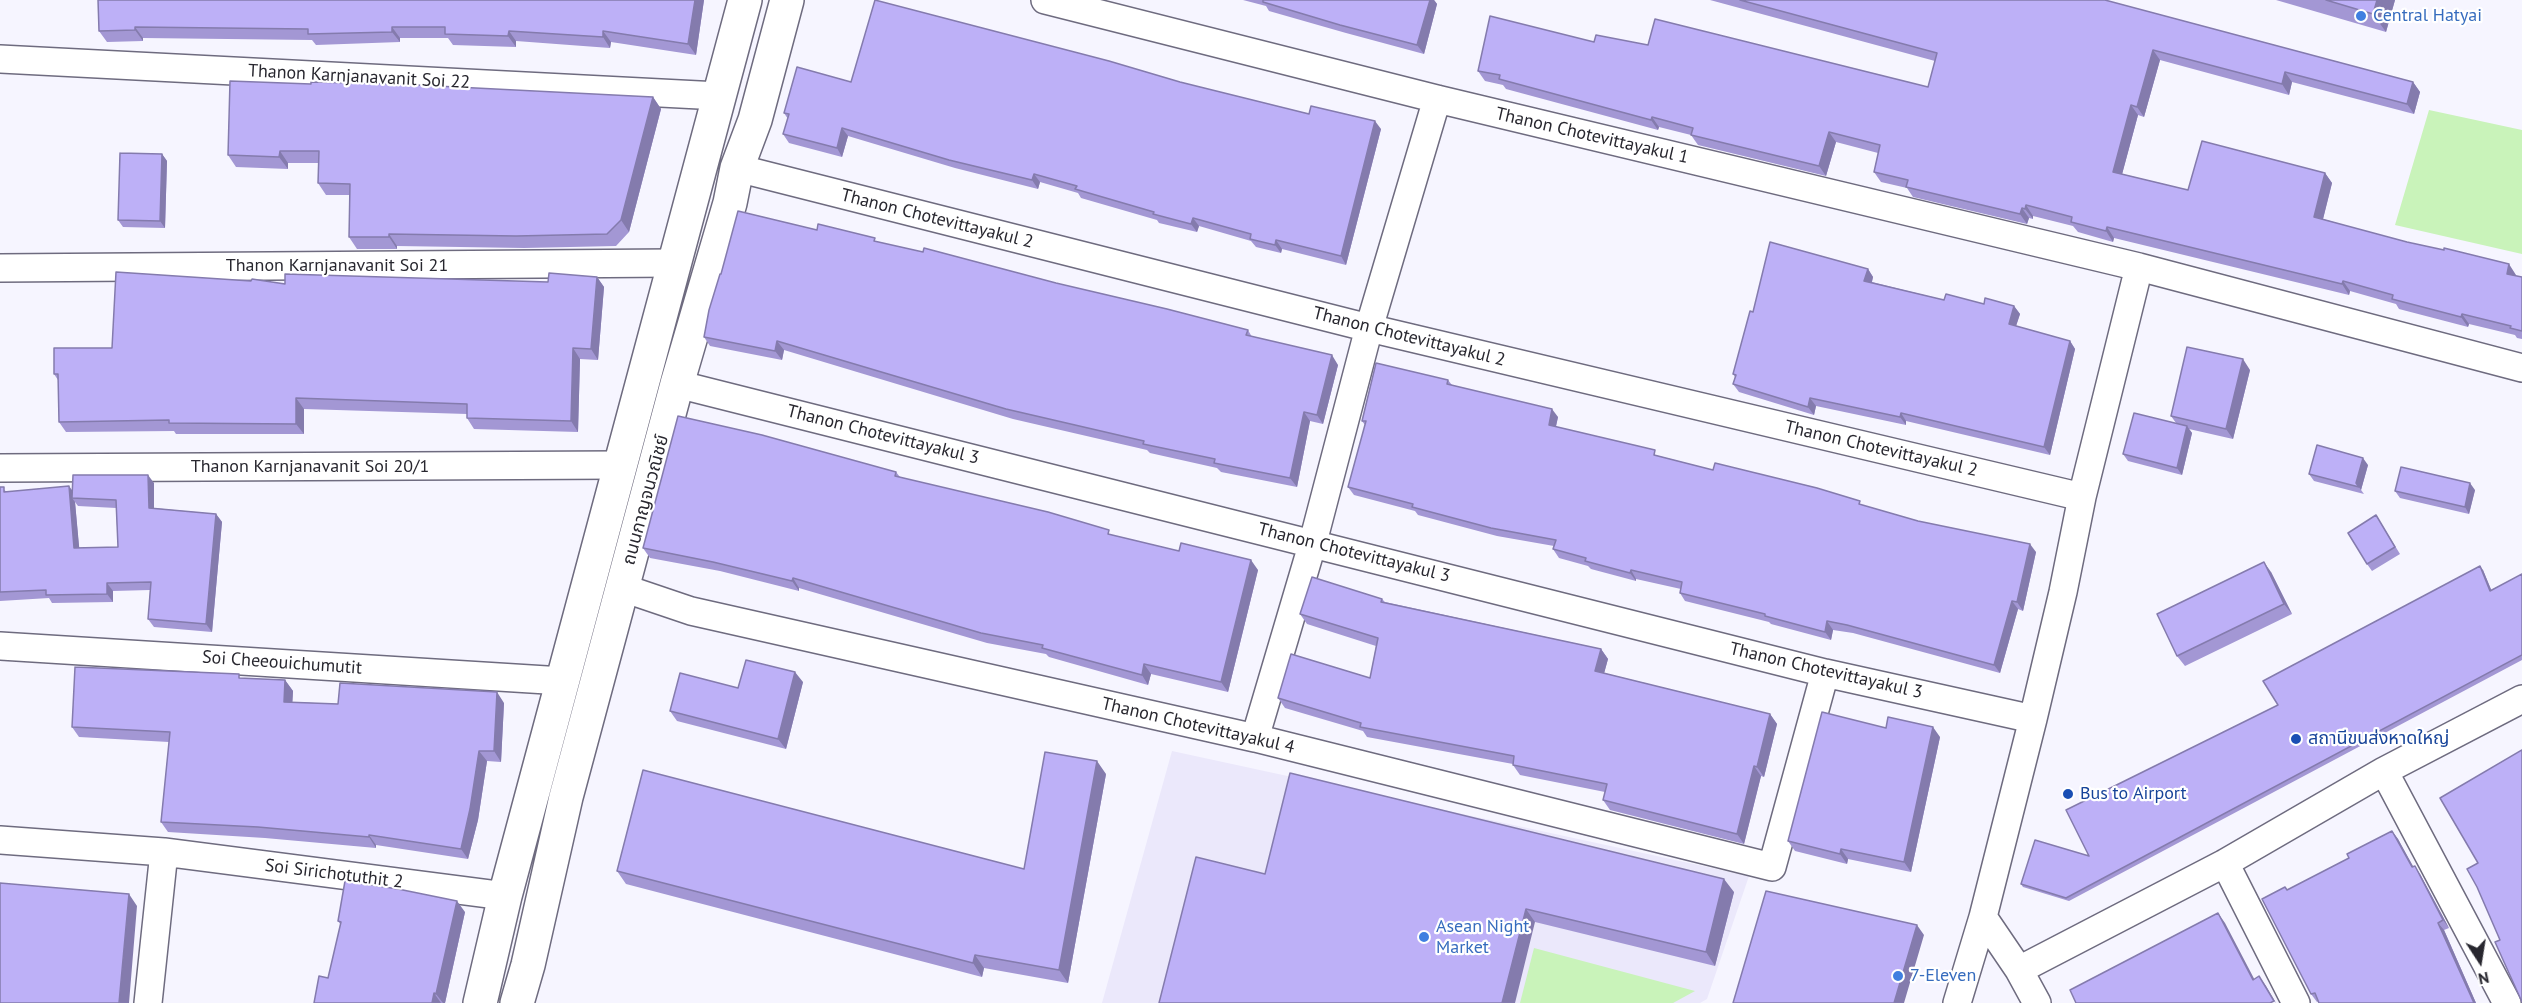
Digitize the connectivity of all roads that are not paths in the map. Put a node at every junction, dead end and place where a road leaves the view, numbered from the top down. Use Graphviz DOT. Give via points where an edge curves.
graph roads {
  1 [pos="745,0"];
  2 [pos="787,0"];
  3 [pos="1045,0"];
  4 [pos="0,59"];
  5 [pos="719,96"];
  6 [pos="1437,99"];
  7 [pos="704,158"];
  8 [pos="737,168"];
  9 [pos="674,263"];
  10 [pos="2139,267"];
  11 [pos="0,268"];
  12 [pos="1369,328"];
  13 [pos="2522,368"];
  14 [pos="643,380"];
  15 [pos="677,384"];
  16 [pos="620,465"];
  17 [pos="0,468"];
  18 [pos="2082,497"];
  19 [pos="1312,542"];
  20 [pos="623,588"];
  21 [pos="0,646"];
  22 [pos="1825,673"];
  23 [pos="563,681"];
  24 [pos="2522,699"];
  25 [pos="2033,719"];
  26 [pos="1255,738"];
  27 [pos="2384,771"];
  28 [pos="0,840"];
  29 [pos="164,852"];
  30 [pos="2225,863"];
  31 [pos="505,896"];
  32 [pos="1983,917"];
  33 [pos="2019,970"];
  34 [pos="148,1003"];
  35 [pos="480,1003"];
  36 [pos="518,1003"];
  37 [pos="1957,1003"];
  38 [pos="2037,1003"];
  39 [pos="2296,1003"];
  40 [pos="2507,1003"];
  1 -- 5 [label="main road, ถนนกาญจนวณิชย์"];
  2 -- 8 [label="main road, ถนนกาญจนวณิชย์"];
  3 -- 6 [label="street, Thanon Chotevittayakul 1"];
  4 -- 5 [label="street, Thanon Karnjanavanit Soi 22"];
  5 -- 7 [label="main road, ถนนกาญจนวณิชย์"];
  6 -- 10 [label="street, Thanon Chotevittayakul 1"];
  6 -- 12 [label="street"];
  7 -- 8 [label="main road"];
  7 -- 9 [label="main road, ถนนกาญจนวณิชย์"];
  8 -- 12 [label="street, Thanon Chotevittayakul 2"];
  8 -- 15 [label="main road, ถนนกาญจนวณิชย์"];
  9 -- 11 [label="street, Thanon Karnjanavanit Soi 21"];
  9 -- 14 [label="main road, ถนนกาญจนวณิชย์"];
  10 -- 13 [label="street, Thanon Chotevittayakul 1"];
  10 -- 18 [label="street"];
  12 -- 18 [label="street, Thanon Chotevittayakul 2"];
  12 -- 19 [label="street"];
  14 -- 15 [label="main road"];
  14 -- 16 [label="main road, ถนนกาญจนวณิชย์"];
  15 -- 19 [label="street, Thanon Chotevittayakul 3"];
  15 -- 20 [label="main road, ถนนกาญจนวณิชย์"];
  16 -- 17 [label="street, Thanon Karnjanavanit Soi 20/1"];
  16 -- 23 [label="main road, ถนนกาญจนวณิชย์"];
  18 -- 25 [label="street"];
  19 -- 22 [label="street, Thanon Chotevittayakul 3"];
  19 -- 26 [label="street"];
  20 -- 26 [label="street, Thanon Chotevittayakul 4" via="691,611"];
  20 -- 36 [label="main road, ถนนกาญจนวณิชย์" via="566,796"];
  21 -- 23 [label="street, Soi Cheeouichumutit"];
  22 -- 25 [label="street, Thanon Chotevittayakul 3"];
  22 -- 26 [label="street, Thanon Chotevittayakul 4" via="1772,867"];
  23 -- 31 [label="main road, ถนนกาญจนวณิชย์"];
  24 -- 27 [label="street"];
  25 -- 32 [label="street"];
  27 -- 30 [label="street"];
  27 -- 40 [label="street"];
  28 -- 29 [label="street, Soi Sirichotuthit 2"];
  29 -- 31 [label="street, Soi Sirichotuthit 2"];
  29 -- 34 [label="street"];
  30 -- 33 [label="street"];
  30 -- 39 [label="street"];
  31 -- 35 [label="main road, ถนนกาญจนวณิชย์"];
  32 -- 33 [label="street"];
  32 -- 37 [label="street"];
  33 -- 38 [label="street"];
}
